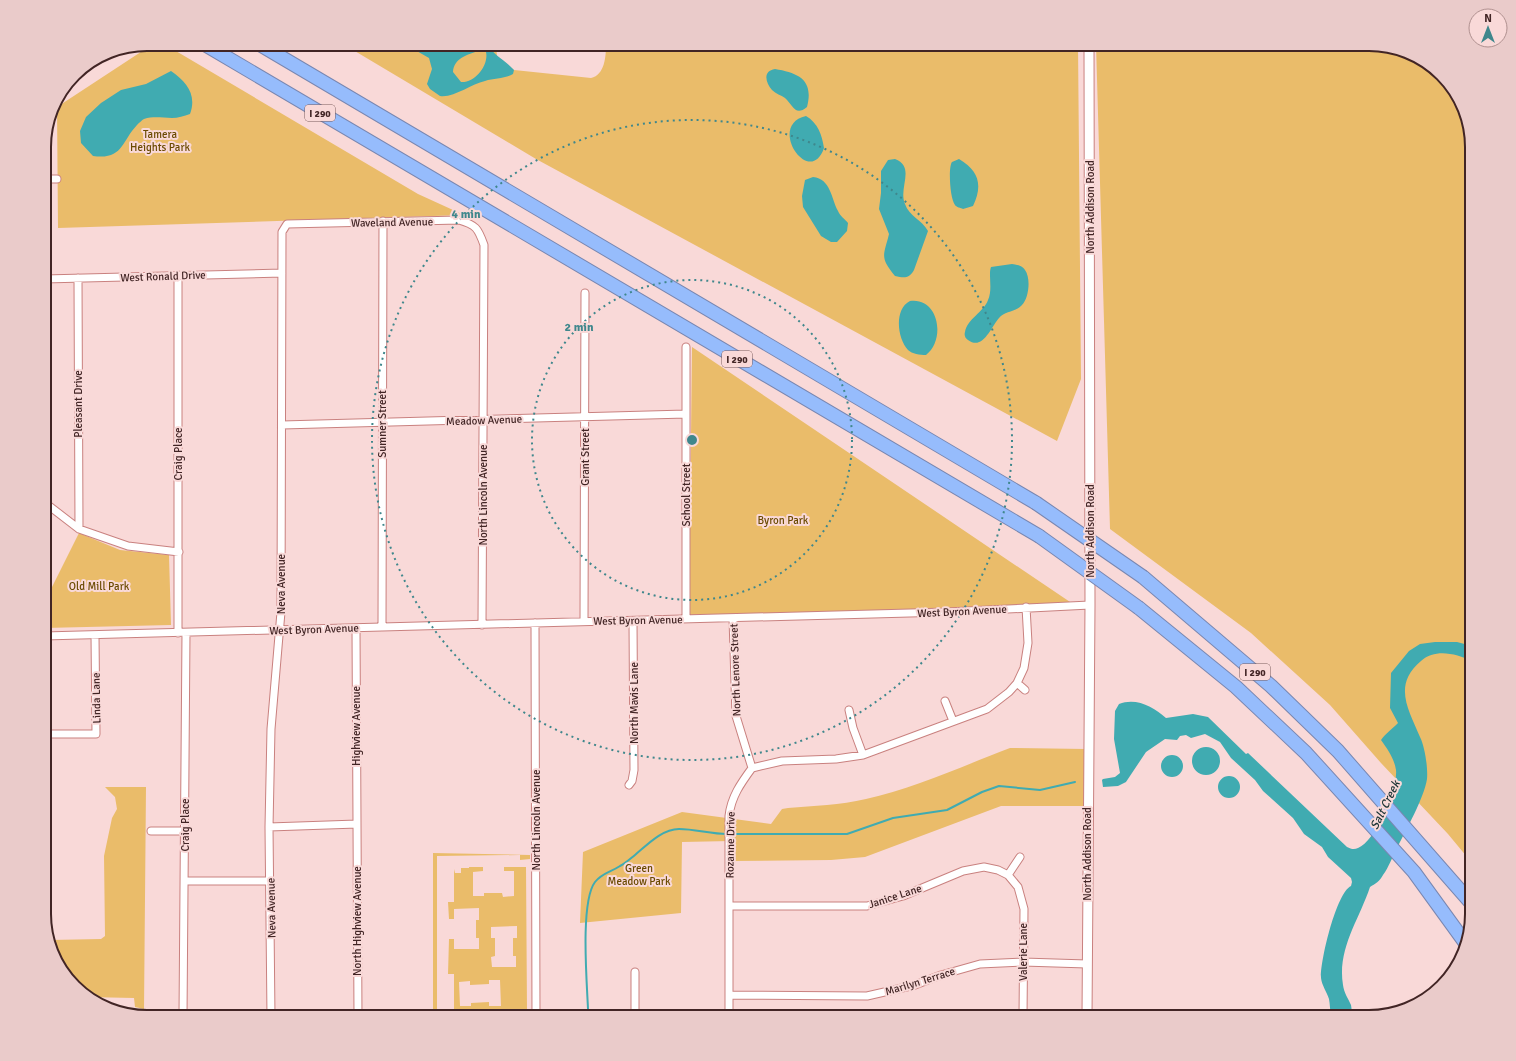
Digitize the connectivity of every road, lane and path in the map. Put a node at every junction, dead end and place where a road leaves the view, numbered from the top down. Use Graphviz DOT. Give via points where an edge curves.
graph roads {
  1 [pos="216,51"];
  2 [pos="271,51"];
  3 [pos="1090,51"];
  4 [pos="51,179"];
  5 [pos="57,179"];
  6 [pos="383,221"];
  7 [pos="287,224"];
  8 [pos="484,244"];
  9 [pos="282,273"];
  10 [pos="178,275"];
  11 [pos="78,278"];
  12 [pos="51,279"];
  13 [pos="585,293"];
  14 [pos="686,347"];
  15 [pos="686,414"];
  16 [pos="585,417"];
  17 [pos="484,420"];
  18 [pos="382,424"];
  19 [pos="282,425"];
  20 [pos="51,508"];
  21 [pos="78,530"];
  22 [pos="179,552"];
  23 [pos="1090,605"];
  24 [pos="1026,607"];
  25 [pos="733,618"];
  26 [pos="686,619"];
  27 [pos="584,621"];
  28 [pos="634,621"];
  29 [pos="535,623"];
  30 [pos="482,625"];
  31 [pos="356,628"];
  32 [pos="382,628"];
  33 [pos="281,630"];
  34 [pos="178,633"];
  35 [pos="186,633"];
  36 [pos="95,635"];
  37 [pos="51,636"];
  38 [pos="1017,683"];
  39 [pos="1026,690"];
  40 [pos="945,701"];
  41 [pos="849,710"];
  42 [pos="953,721"];
  43 [pos="51,734"];
  44 [pos="863,755"];
  45 [pos="752,768"];
  46 [pos="629,785"];
  47 [pos="357,824"];
  48 [pos="269,827"];
  49 [pos="151,830"];
  50 [pos="185,831"];
  51 [pos="1020,857"];
  52 [pos="1008,875"];
  53 [pos="184,881"];
  54 [pos="270,881"];
  55 [pos="1465,896"];
  56 [pos="730,906"];
  57 [pos="1462,938"];
  58 [pos="1023,962"];
  59 [pos="1087,964"];
  60 [pos="635,972"];
  61 [pos="729,995"];
  62 [pos="184,1010"];
  63 [pos="271,1010"];
  64 [pos="358,1010"];
  65 [pos="536,1010"];
  66 [pos="636,1010"];
  67 [pos="729,1010"];
  68 [pos="1023,1010"];
  69 [pos="1087,1010"];
  1 -- 57 [label="highway, I 290, bridge" via="1039,536 1139,608 1236,687 1306,753 1414,872"];
  2 -- 55 [label="highway, I 290, bridge" via="1036,503 1143,577 1271,686 1338,751"];
  3 -- 23 [label="street, North Addison Road"];
  4 -- 5 [label="street"];
  6 -- 7 [label="street, Waveland Avenue"];
  6 -- 8 [label="street, Waveland Avenue" via="459,220 472,224 479,230"];
  6 -- 18 [label="street, Sumner Street"];
  7 -- 9 [label="street, Neva Avenue" via="282,232"];
  8 -- 17 [label="street, North Lincoln Avenue"];
  9 -- 10 [label="street, West Ronald Drive"];
  9 -- 19 [label="street, Neva Avenue"];
  10 -- 11 [label="street, West Ronald Drive"];
  10 -- 22 [label="street, Craig Place"];
  11 -- 12 [label="street, West Ronald Drive"];
  11 -- 21 [label="street, Pleasant Drive"];
  13 -- 16 [label="street, Grant Street"];
  14 -- 15 [label="street, School Street"];
  15 -- 16 [label="street, Meadow Avenue"];
  15 -- 26 [label="street, School Street"];
  16 -- 17 [label="street, Meadow Avenue"];
  16 -- 27 [label="street, Grant Street"];
  17 -- 18 [label="street, Meadow Avenue"];
  17 -- 30 [label="street, North Lincoln Avenue"];
  18 -- 19 [label="street, Meadow Avenue"];
  18 -- 32 [label="street, Sumner Street"];
  19 -- 33 [label="street, Neva Avenue"];
  20 -- 21 [label="street"];
  21 -- 22 [label="street" via="128,546"];
  22 -- 34 [label="street, Craig Place"];
  23 -- 24 [label="street, West Byron Avenue"];
  23 -- 59 [label="street, North Addison Road"];
  24 -- 25 [label="street, West Byron Avenue" via="947,612"];
  24 -- 38 [label="street" via="1027,656"];
  25 -- 26 [label="street, West Byron Avenue"];
  25 -- 45 [label="street, North Lenore Street" via="736,716"];
  26 -- 28 [label="street, West Byron Avenue"];
  27 -- 28 [label="street, West Byron Avenue"];
  27 -- 29 [label="street, West Byron Avenue"];
  28 -- 46 [label="street, North Mavis Lane" via="634,770"];
  29 -- 30 [label="street, West Byron Avenue"];
  29 -- 65 [label="street, North Lincoln Avenue"];
  30 -- 32 [label="street, West Byron Avenue"];
  31 -- 32 [label="street, West Byron Avenue"];
  31 -- 33 [label="street, West Byron Avenue"];
  31 -- 47 [label="street, Highview Avenue"];
  33 -- 35 [label="street, West Byron Avenue"];
  33 -- 48 [label="street, Neva Avenue" via="271,729"];
  34 -- 35 [label="street, West Byron Avenue"];
  34 -- 36 [label="street"];
  35 -- 50 [label="street, Craig Place"];
  36 -- 37 [label="street"];
  36 -- 43 [label="street, Linda Lane" via="96,734"];
  38 -- 39 [label="street"];
  38 -- 42 [label="street" via="987,708"];
  40 -- 42 [label="street"];
  41 -- 44 [label="street"];
  42 -- 44 [label="street"];
  44 -- 45 [label="street" via="782,761"];
  45 -- 56 [label="street, Rozanne Drive" via="733,796 730,807"];
  47 -- 48 [label="street"];
  47 -- 64 [label="street, North Highview Avenue"];
  48 -- 54 [label="street, Neva Avenue"];
  49 -- 50 [label="street"];
  50 -- 53 [label="street, Craig Place"];
  51 -- 52 [label="street"];
  52 -- 56 [label="street, Janice Lane" via="984,867 972,868 903,896 867,906"];
  52 -- 58 [label="street, Valerie Lane" via="1018,887 1024,909"];
  53 -- 54 [label="street"];
  53 -- 62 [label="street, Craig Place"];
  54 -- 63 [label="street, Neva Avenue"];
  56 -- 61 [label="street, Rozanne Drive"];
  58 -- 59 [label="street, Marilyn Terrace"];
  58 -- 61 [label="street, Marilyn Terrace" via="995,962 968,966 915,985 874,995"];
  58 -- 68 [label="street, Valerie Lane"];
  59 -- 69 [label="street, North Addison Road"];
  60 -- 66 [label="street"];
  61 -- 67 [label="street, Rozanne Drive"];
}
